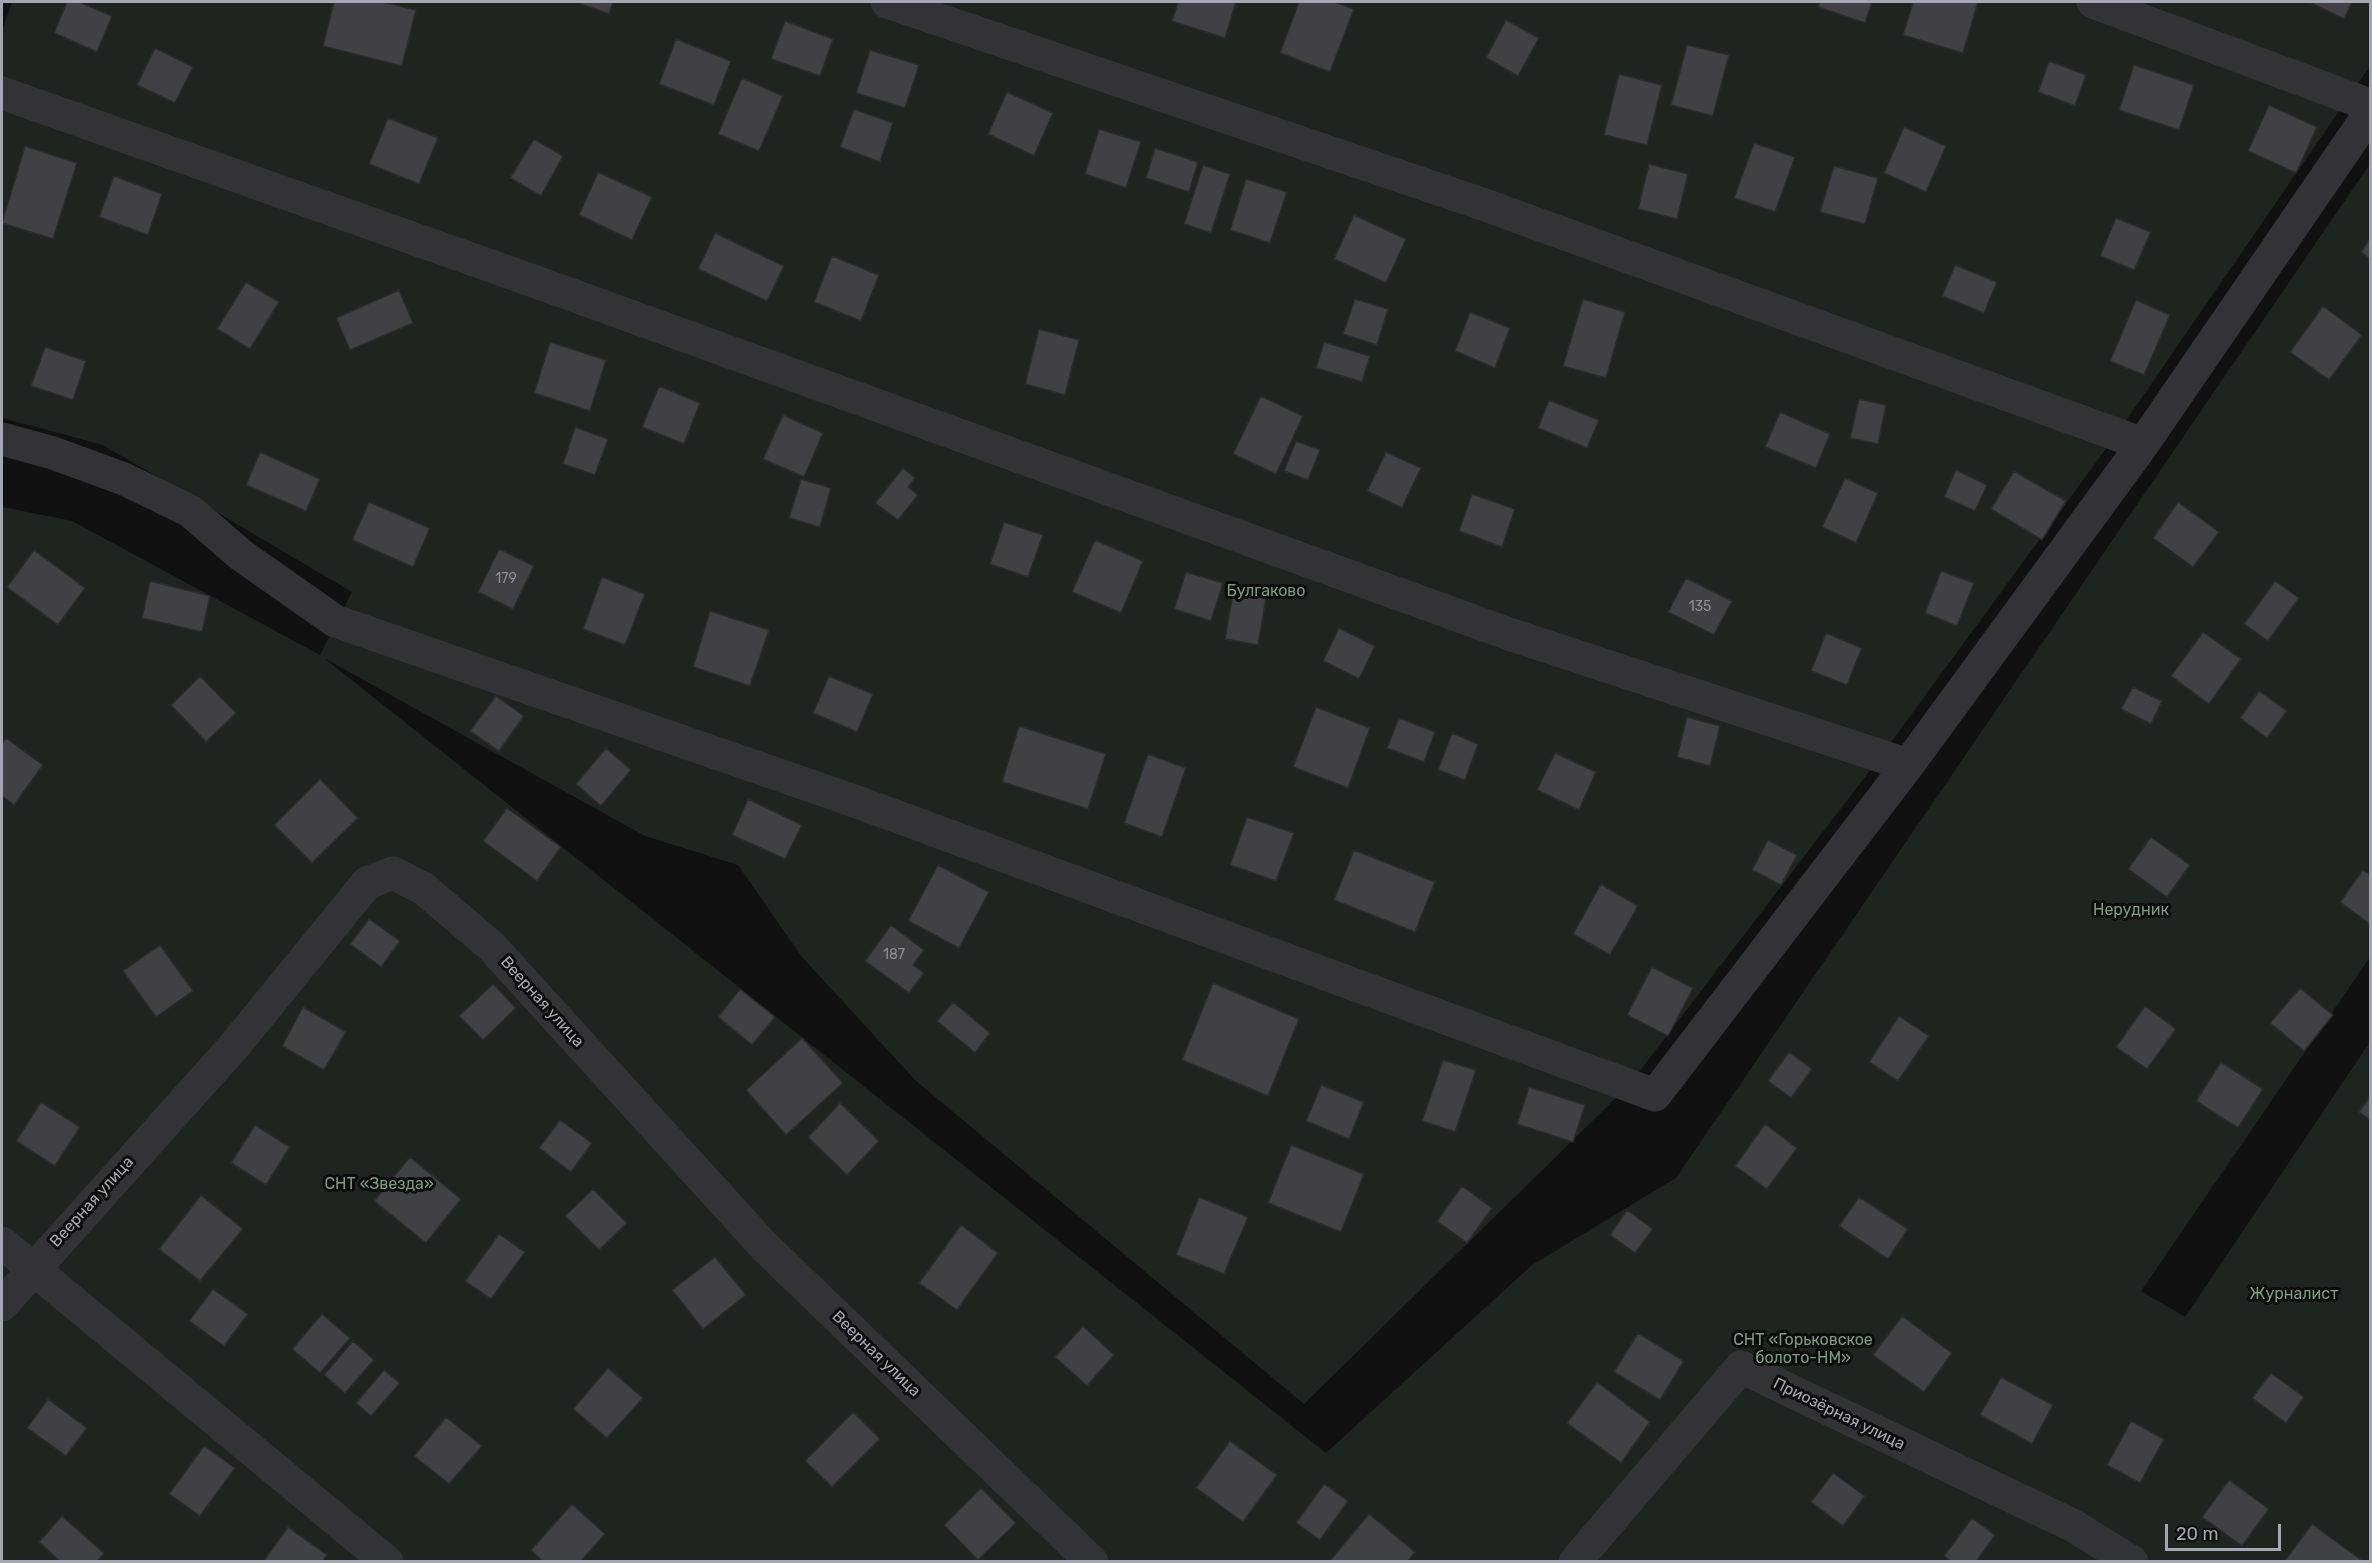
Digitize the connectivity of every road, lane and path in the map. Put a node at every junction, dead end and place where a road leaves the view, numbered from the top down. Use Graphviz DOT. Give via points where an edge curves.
graph roads {
  1 [pos="887,2"];
  2 [pos="2093,2"];
  3 [pos="2,93"];
  4 [pos="2370,105"];
  5 [pos="2370,113"];
  6 [pos="2,439"];
  7 [pos="2143,444"];
  8 [pos="1908,765"];
  9 [pos="2,1243"];
  10 [pos="32,1268"];
  11 [pos="2,1305"];
  12 [pos="387,1562"];
  13 [pos="1092,1562"];
  14 [pos="1575,1562"];
  15 [pos="2132,1562"];
  1 -- 7 [label="street" via="1485,205"];
  2 -- 4 [label="street"];
  3 -- 8 [label="street" via="1512,635"];
  5 -- 7 [label="street"];
  6 -- 8 [label="street" via="124,479 190,512 241,555 335,621 860,803 1655,1095"];
  7 -- 8 [label="street"];
  9 -- 10 [label="street"];
  10 -- 11 [label="street, Веерная улица"];
  10 -- 12 [label="street"];
  10 -- 13 [label="street, Веерная улица" via="235,1045 367,883 393,873 424,889 491,946 764,1246"];
  14 -- 15 [label="street, Приозёрная улица" via="1741,1367 2074,1527"];
}
